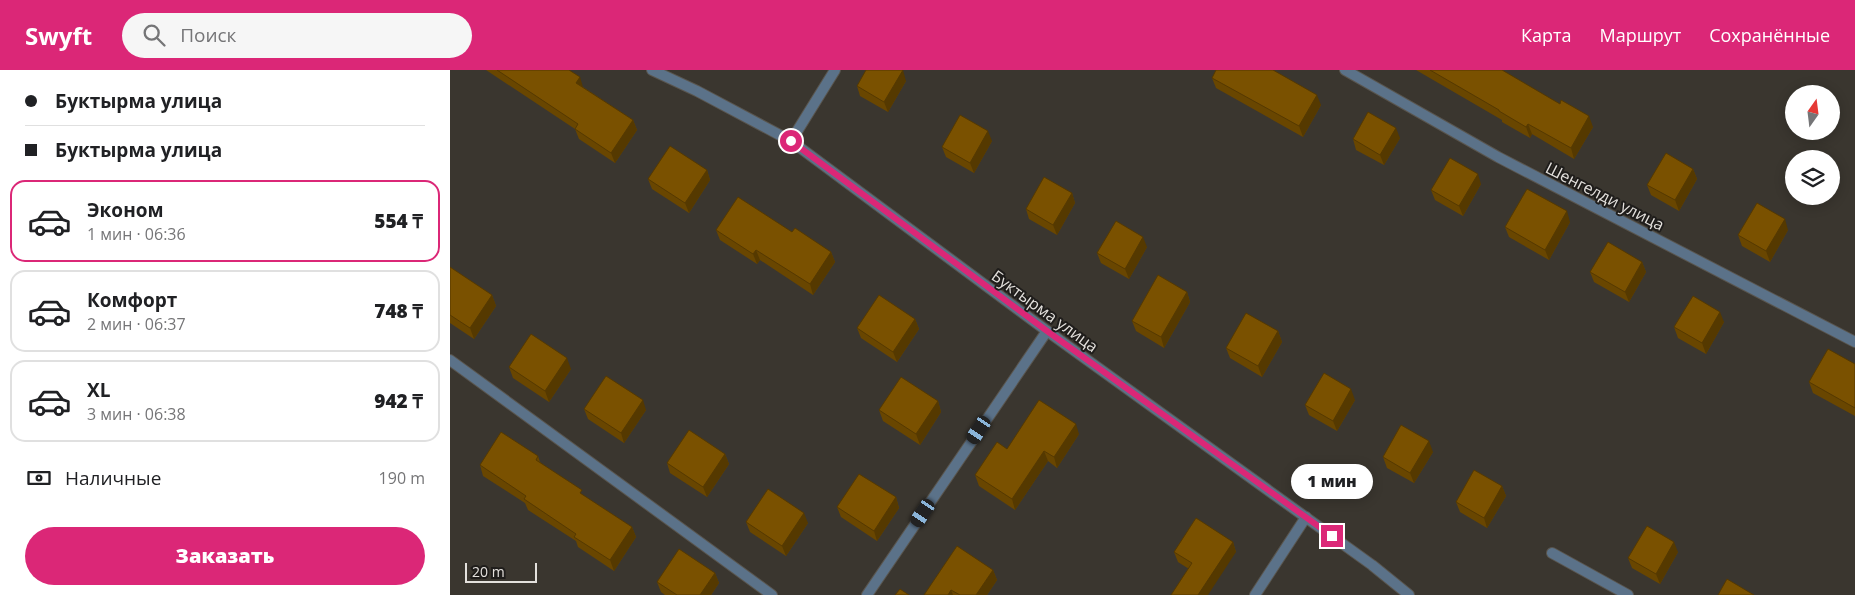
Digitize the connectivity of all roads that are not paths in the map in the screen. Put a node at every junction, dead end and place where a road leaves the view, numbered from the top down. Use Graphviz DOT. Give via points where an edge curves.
graph roads {
  1 [pos="652,70"];
  2 [pos="835,70"];
  3 [pos="1345,70"];
  4 [pos="791,141"];
  5 [pos="1047,331"];
  6 [pos="1855,342"];
  7 [pos="450,360"];
  8 [pos="1306,518"];
  9 [pos="1552,553"];
  10 [pos="772,595"];
  11 [pos="867,595"];
  12 [pos="1255,595"];
  13 [pos="1409,595"];
  14 [pos="1628,595"];
  1 -- 4 [label="street, Буктырма улица"];
  2 -- 4 [label="street"];
  3 -- 6 [label="street, Шенгелди улица" via="1506,161"];
  4 -- 5 [label="street, Буктырма улица"];
  5 -- 8 [label="street, Буктырма улица"];
  5 -- 11 [label="street"];
  7 -- 10 [label="street"];
  8 -- 12 [label="street"];
  8 -- 13 [label="street, Буктырма улица"];
  9 -- 14 [label="street"];
}
